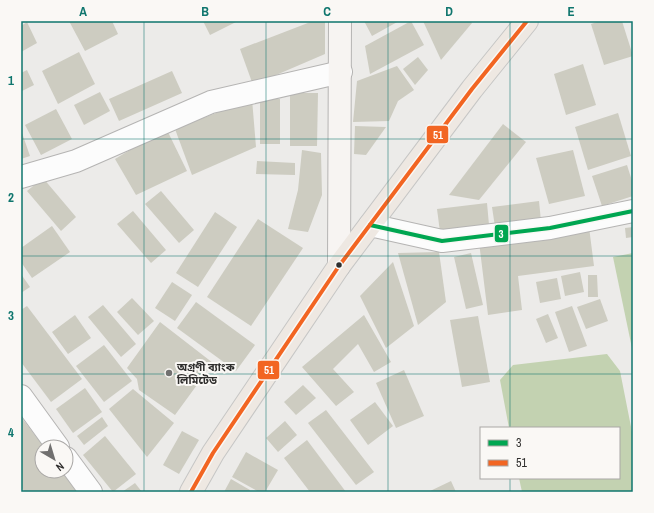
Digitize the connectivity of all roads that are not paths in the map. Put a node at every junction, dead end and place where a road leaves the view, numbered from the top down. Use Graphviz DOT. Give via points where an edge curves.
graph roads {
  1 [pos="340,21"];
  2 [pos="527,21"];
  3 [pos="341,72"];
  4 [pos="21,177"];
  5 [pos="633,211"];
  6 [pos="370,225"];
  7 [pos="339,266"];
  8 [pos="21,396"];
  9 [pos="52,439"];
  10 [pos="74,469"];
  11 [pos="91,492"];
  12 [pos="191,492"];
  1 -- 3 [label="main road"];
  2 -- 6 [label="highway" via="472,89"];
  3 -- 4 [label="street" via="211,102 76,161"];
  3 -- 7 [label="main road"];
  5 -- 6 [label="street" via="550,228 442,241"];
  6 -- 7 [label="highway"];
  7 -- 12 [label="highway" via="213,453"];
  8 -- 9 [label="street"];
  10 -- 11 [label="street"];
}
